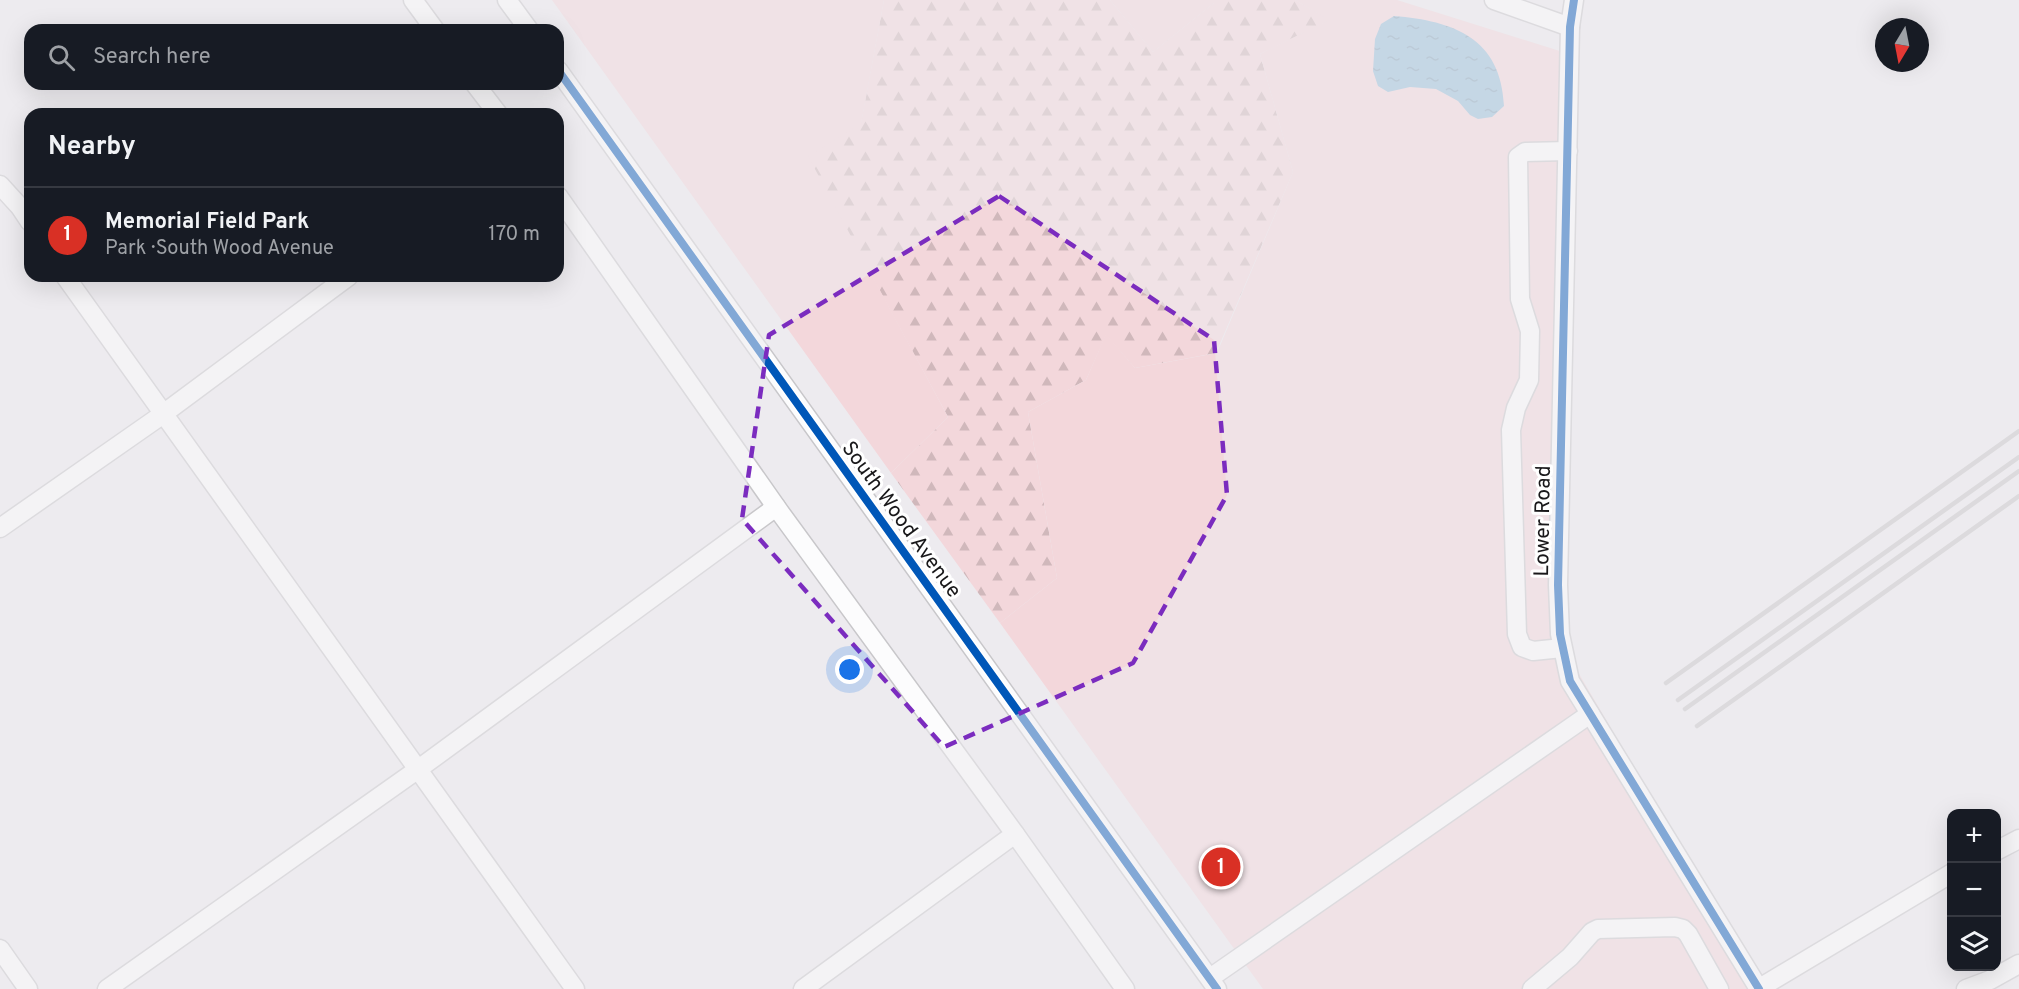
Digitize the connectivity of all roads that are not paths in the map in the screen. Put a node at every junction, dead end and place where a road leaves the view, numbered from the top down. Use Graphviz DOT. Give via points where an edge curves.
graph roads {
  1 [pos="413,0"];
  2 [pos="507,0"];
  3 [pos="1494,0"];
  4 [pos="1574,0"];
  5 [pos="431,24"];
  6 [pos="525,24"];
  7 [pos="1570,27"];
  8 [pos="564,78"];
  9 [pos="480,90"];
  10 [pos="493,108"];
  11 [pos="1568,151"];
  12 [pos="0,185"];
  13 [pos="564,205"];
  14 [pos="24,213"];
  15 [pos="69,282"];
  16 [pos="341,282"];
  17 [pos="163,414"];
  18 [pos="776,507"];
  19 [pos="0,528"];
  20 [pos="1562,648"];
  21 [pos="1590,714"];
  22 [pos="417,770"];
  23 [pos="1015,834"];
  24 [pos="2019,839"];
  25 [pos="2001,848"];
  26 [pos="1947,876"];
  27 [pos="1729,941"];
  28 [pos="0,949"];
  29 [pos="1701,957"];
  30 [pos="2019,964"];
  31 [pos="1214,984"];
  32 [pos="28,989"];
  33 [pos="107,989"];
  34 [pos="575,989"];
  35 [pos="803,989"];
  36 [pos="1125,989"];
  37 [pos="1532,989"];
  38 [pos="1719,989"];
  39 [pos="1759,989"];
  40 [pos="1966,989"];
  1 -- 5 [label="street"];
  2 -- 6 [label="street"];
  3 -- 7 [label="street"];
  4 -- 7 [label="street, Lower Road"];
  7 -- 11 [label="street, Lower Road"];
  8 -- 31 [label="street, South Wood Avenue"];
  9 -- 10 [label="street"];
  11 -- 20 [label="street, Lower Road" via="1558,585"];
  11 -- 20 [label="street" via="1525,152 1518,157 1520,299 1530,331 1529,380 1511,430 1517,634 1522,647 1533,651"];
  12 -- 14 [label="street"];
  13 -- 18 [label="street"];
  15 -- 17 [label="street"];
  16 -- 17 [label="street"];
  17 -- 19 [label="street"];
  17 -- 22 [label="street"];
  18 -- 22 [label="street"];
  18 -- 23 [label="street"];
  20 -- 21 [label="street, Lower Road" via="1570,681"];
  21 -- 27 [label="street, Lower Road"];
  21 -- 31 [label="street"];
  22 -- 33 [label="street"];
  22 -- 34 [label="street"];
  23 -- 35 [label="street"];
  23 -- 36 [label="street"];
  24 -- 25 [label="street"];
  26 -- 39 [label="street"];
  27 -- 29 [label="street"];
  27 -- 39 [label="street, Lower Road"];
  28 -- 32 [label="street"];
  29 -- 37 [label="street" via="1688,934 1679,927 1598,930"];
  29 -- 38 [label="street"];
  30 -- 40 [label="street"];
}
